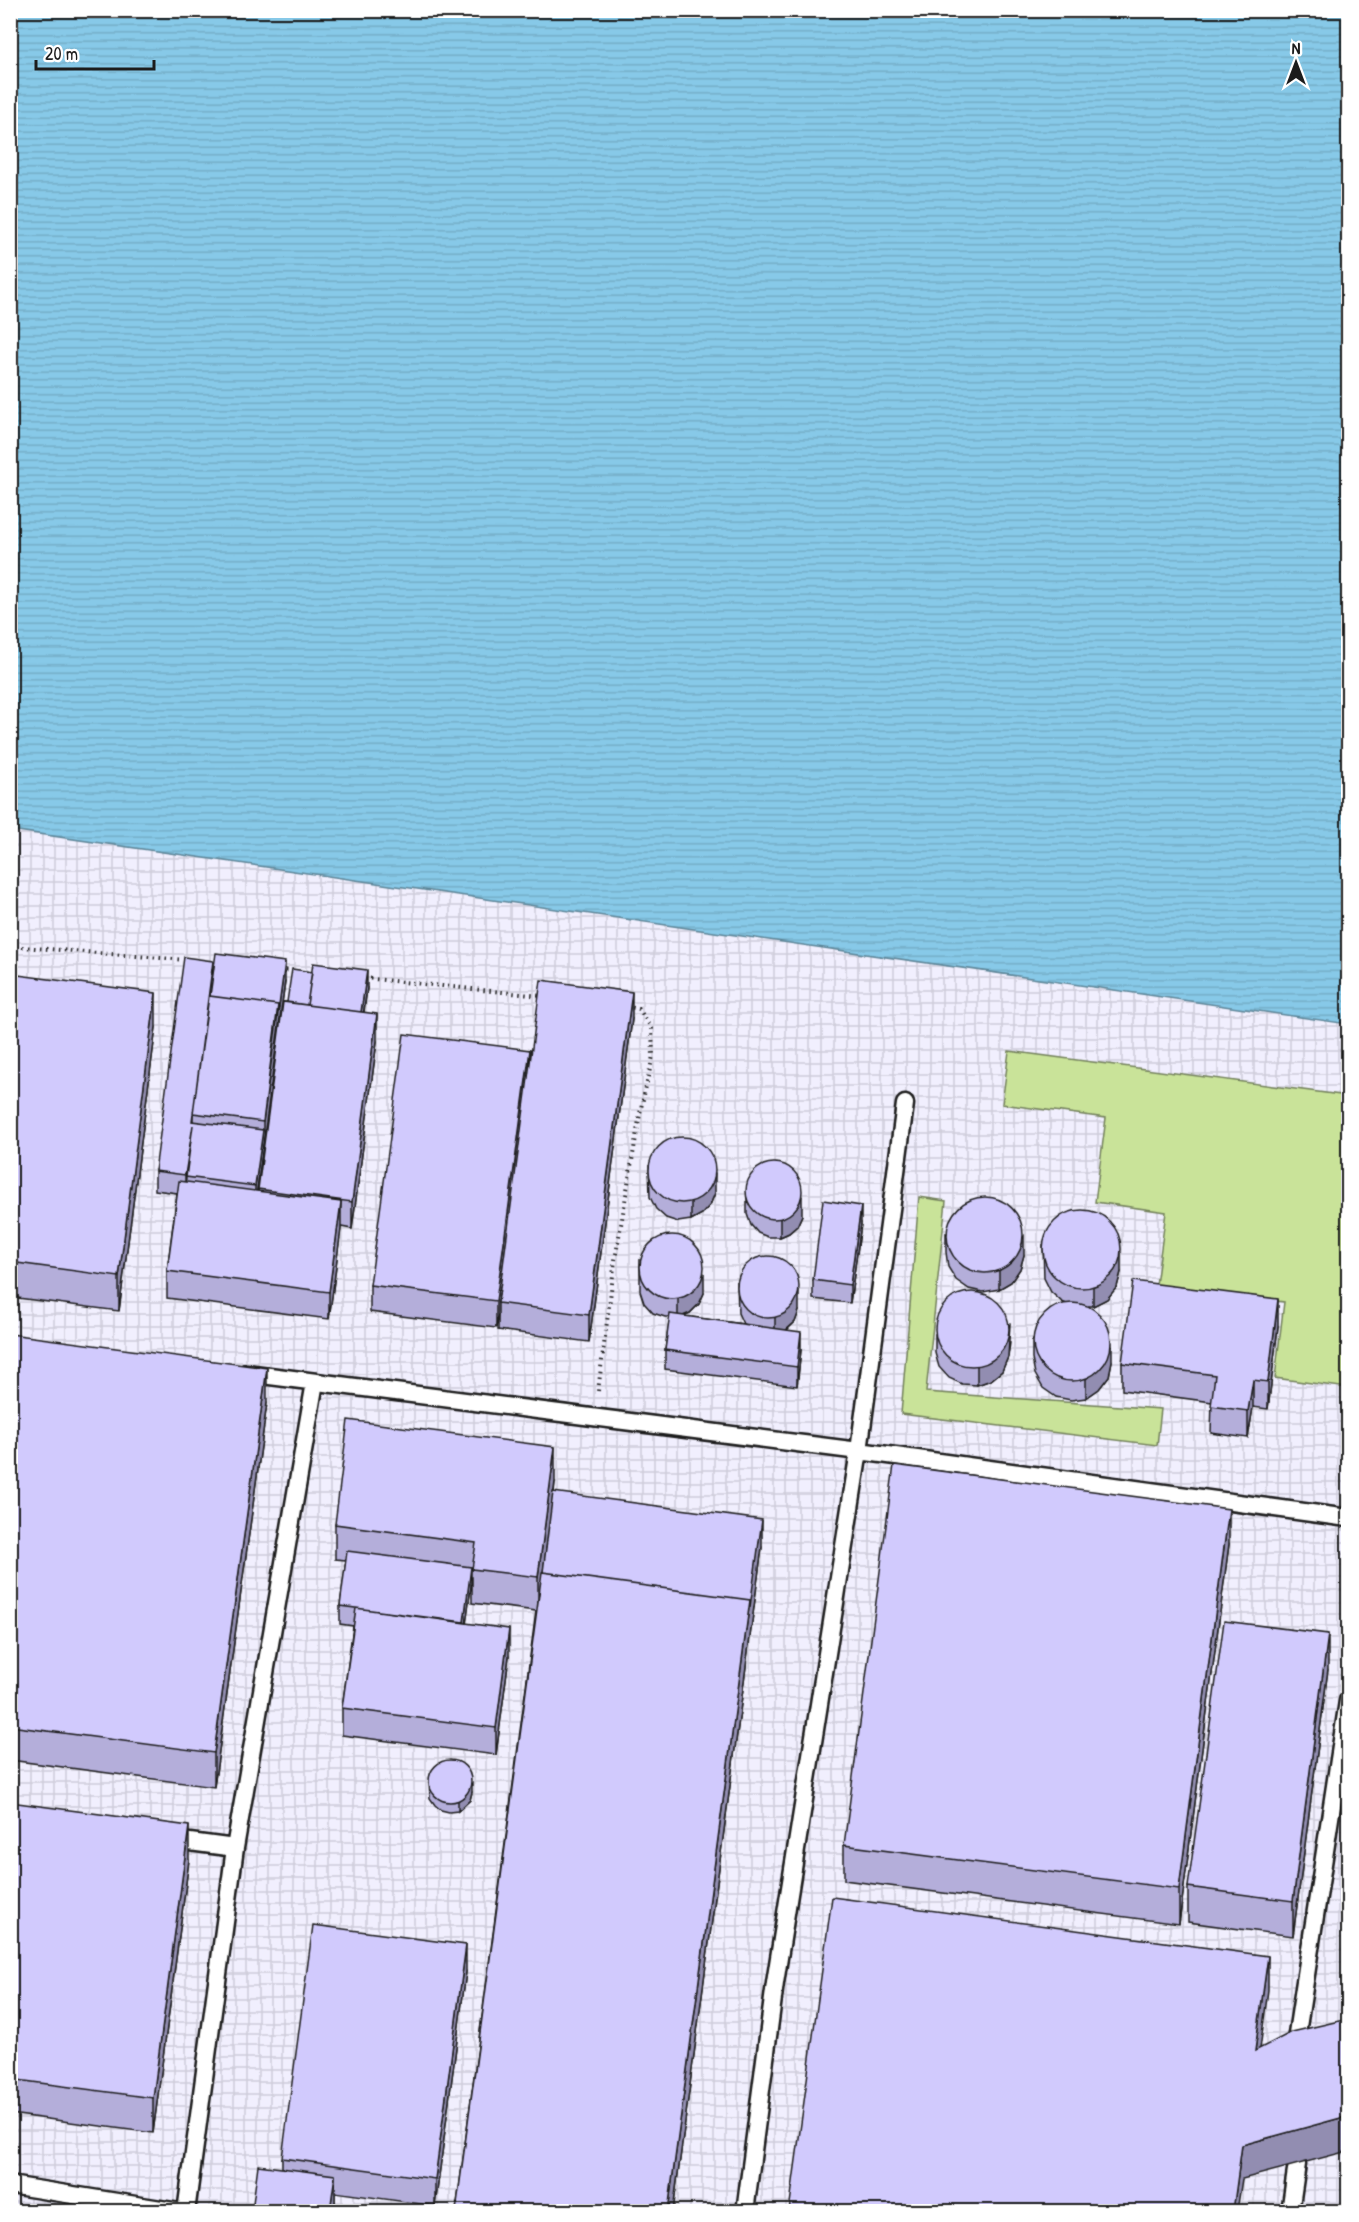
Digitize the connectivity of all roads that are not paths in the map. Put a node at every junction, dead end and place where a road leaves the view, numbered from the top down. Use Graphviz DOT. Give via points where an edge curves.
graph roads {
  1 [pos="905,1104"];
  2 [pos="235,1372"];
  3 [pos="315,1382"];
  4 [pos="859,1451"];
  5 [pos="1348,1518"];
  6 [pos="1348,1701"];
  7 [pos="152,1837"];
  8 [pos="235,1848"];
  9 [pos="1292,2066"];
  10 [pos="1297,2164"];
  11 [pos="10,2185"];
  12 [pos="180,2211"];
  13 [pos="186,2211"];
  14 [pos="745,2211"];
  15 [pos="1290,2211"];
  1 -- 4 [label="lane"];
  2 -- 3 [label="lane"];
  3 -- 4 [label="lane"];
  3 -- 8 [label="lane"];
  4 -- 5 [label="lane"];
  4 -- 14 [label="lane" via="775,1983"];
  6 -- 9 [label="lane"];
  7 -- 8 [label="lane"];
  8 -- 13 [label="lane"];
  10 -- 15 [label="lane"];
  11 -- 12 [label="lane"];
}
